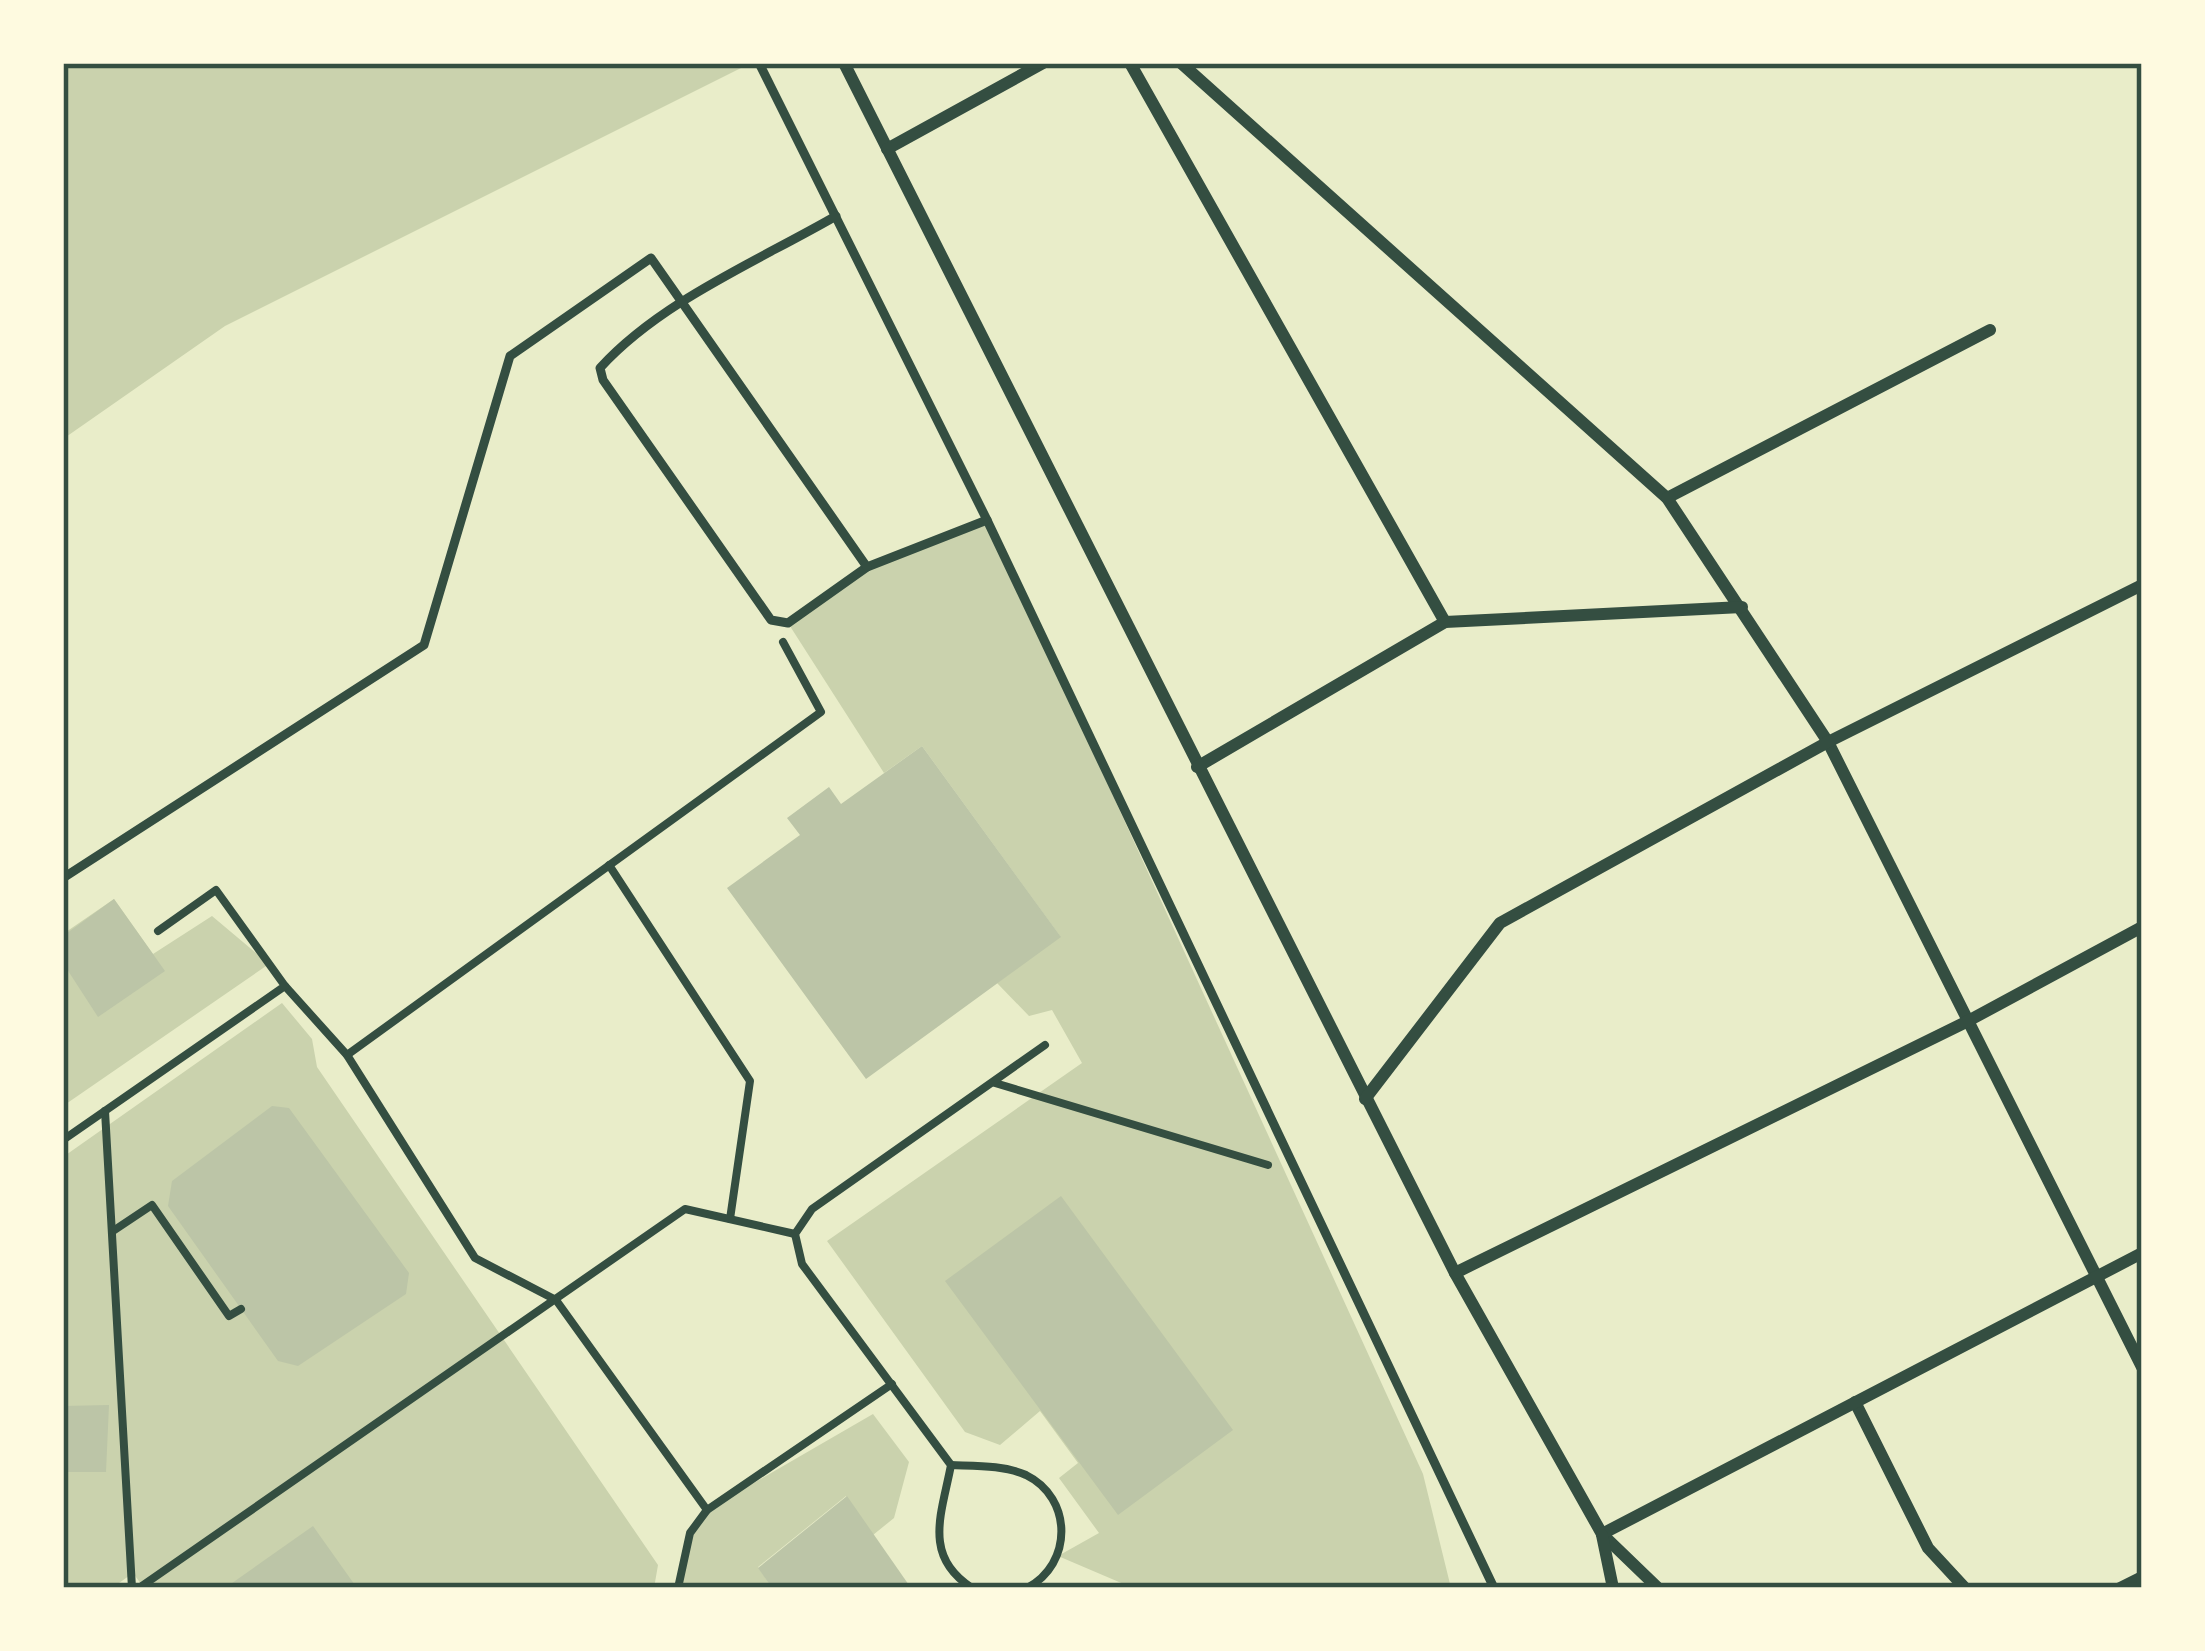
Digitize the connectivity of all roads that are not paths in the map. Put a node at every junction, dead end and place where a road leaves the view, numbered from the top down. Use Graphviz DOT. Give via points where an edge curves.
graph roads {
  1 [pos="759,63"];
  2 [pos="844,63"];
  3 [pos="1043,63"];
  4 [pos="1130,63"];
  5 [pos="1181,63"];
  6 [pos="887,149"];
  7 [pos="836,216"];
  8 [pos="683,303"];
  9 [pos="1990,330"];
  10 [pos="1667,497"];
  11 [pos="987,520"];
  12 [pos="867,567"];
  13 [pos="2142,585"];
  14 [pos="1742,607"];
  15 [pos="1445,622"];
  16 [pos="1828,742"];
  17 [pos="1197,767"];
  18 [pos="63,878"];
  19 [pos="2142,927"];
  20 [pos="1968,1021"];
  21 [pos="1365,1099"];
  22 [pos="2142,1253"];
  23 [pos="1455,1273"];
  24 [pos="2096,1276"];
  25 [pos="2142,1367"];
  26 [pos="1855,1402"];
  27 [pos="1602,1534"];
  28 [pos="2142,1577"];
  29 [pos="1494,1588"];
  30 [pos="1613,1588"];
  31 [pos="1658,1588"];
  32 [pos="1965,1588"];
  33 [pos="2120,1588"];
  1 -- 7 [label="lane"];
  2 -- 6 [label="street"];
  3 -- 6 [label="street"];
  4 -- 15 [label="street"];
  5 -- 10 [label="street"];
  6 -- 17 [label="street"];
  7 -- 8 [label="lane"];
  7 -- 11 [label="lane"];
  8 -- 12 [label="lane"];
  8 -- 12 [label="lane" via="614,352 600,368 603,380 771,620 788,623"];
  8 -- 18 [label="lane" via="651,258 510,356 424,645"];
  9 -- 10 [label="street"];
  10 -- 14 [label="street"];
  11 -- 12 [label="lane"];
  11 -- 29 [label="lane"];
  13 -- 16 [label="street"];
  14 -- 15 [label="street"];
  14 -- 16 [label="street"];
  15 -- 17 [label="street"];
  16 -- 20 [label="street"];
  16 -- 21 [label="street" via="1500,922"];
  17 -- 21 [label="street"];
  19 -- 20 [label="street"];
  20 -- 23 [label="street"];
  20 -- 24 [label="street"];
  21 -- 23 [label="street"];
  22 -- 24 [label="street"];
  23 -- 27 [label="street"];
  24 -- 25 [label="street"];
  24 -- 26 [label="street"];
  26 -- 27 [label="street"];
  26 -- 32 [label="street" via="1928,1548"];
  27 -- 30 [label="street"];
  27 -- 31 [label="street"];
  28 -- 33 [label="street"];
}
